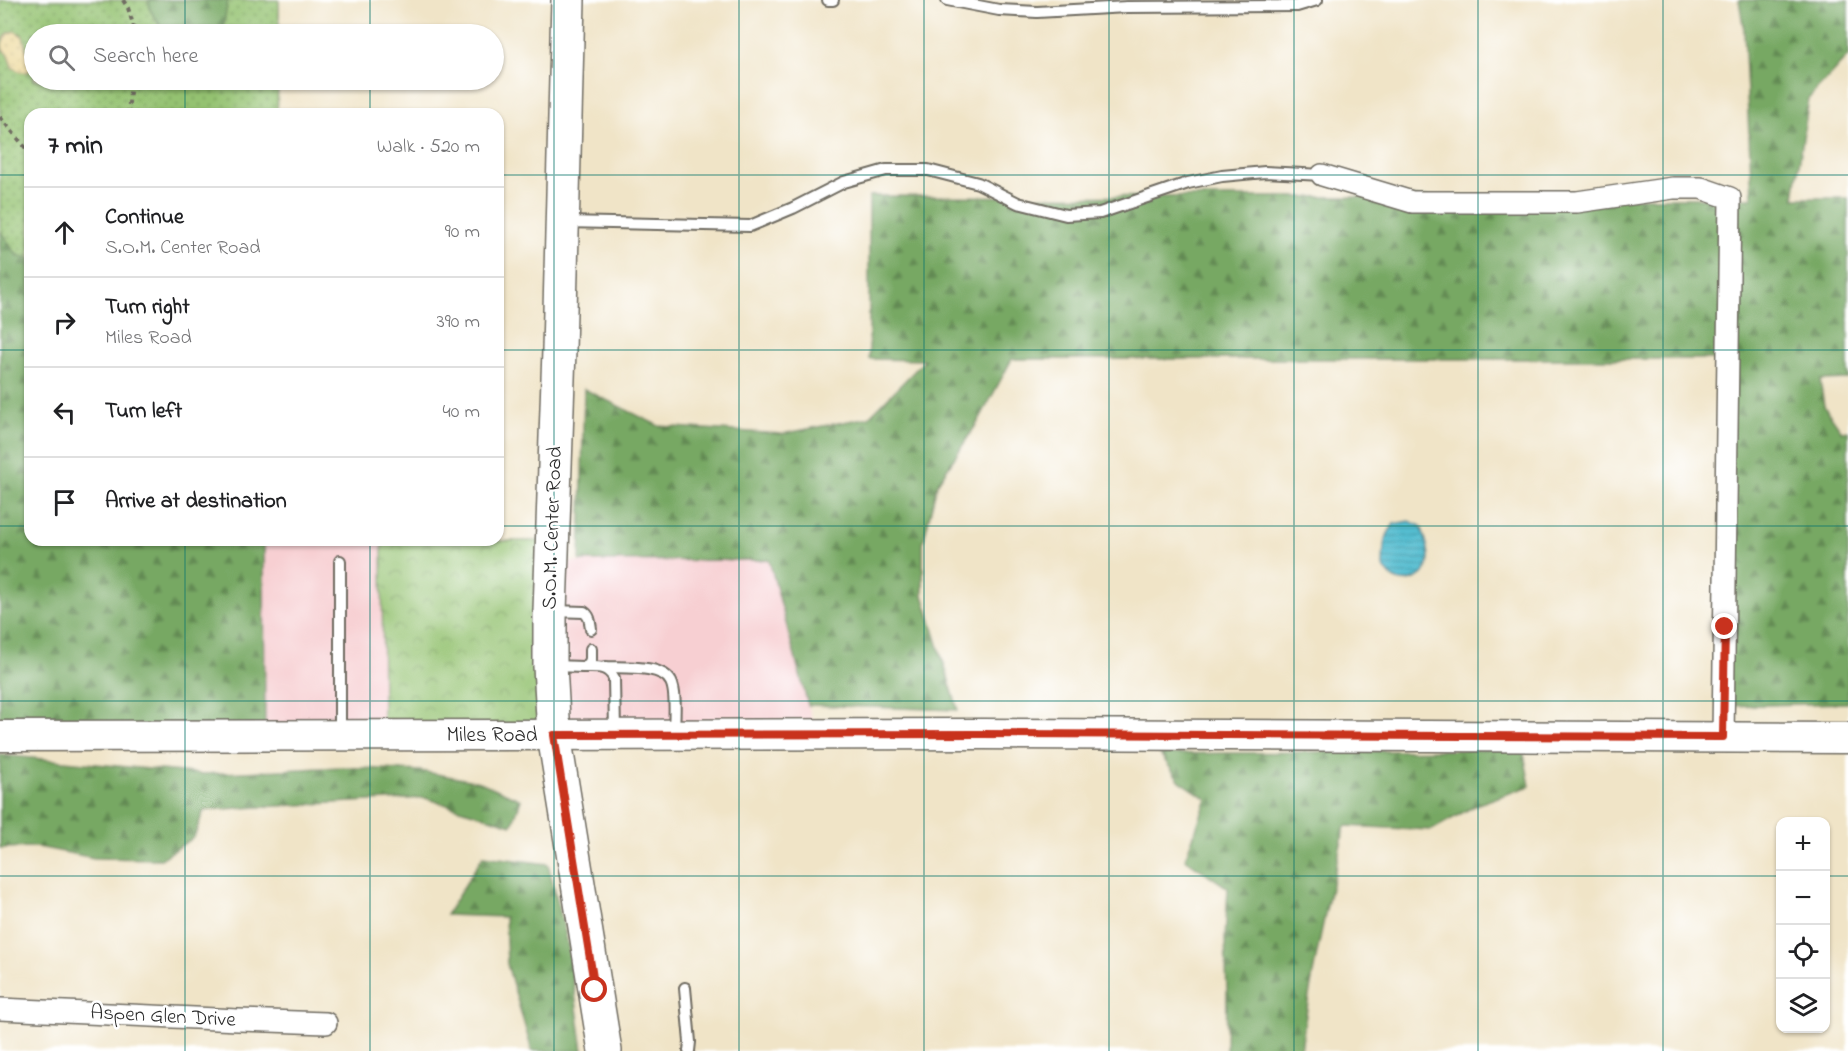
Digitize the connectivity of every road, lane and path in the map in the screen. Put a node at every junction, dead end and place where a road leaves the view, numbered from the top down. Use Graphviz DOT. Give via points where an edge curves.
graph roads {
  1 [pos="123,0"];
  2 [pos="568,0"];
  3 [pos="828,0"];
  4 [pos="833,0"];
  5 [pos="947,0"];
  6 [pos="1317,0"];
  7 [pos="133,24"];
  8 [pos="130,90"];
  9 [pos="129,108"];
  10 [pos="0,117"];
  11 [pos="24,146"];
  12 [pos="1322,175"];
  13 [pos="562,222"];
  14 [pos="340,561"];
  15 [pos="550,611"];
  16 [pos="591,629"];
  17 [pos="591,650"];
  18 [pos="550,666"];
  19 [pos="583,667"];
  20 [pos="605,667"];
  21 [pos="554,735"];
  22 [pos="615,735"];
  23 [pos="674,735"];
  24 [pos="0,736"];
  25 [pos="340,736"];
  26 [pos="1723,737"];
  27 [pos="1848,738"];
  28 [pos="685,988"];
  29 [pos="0,1009"];
  30 [pos="326,1023"];
  31 [pos="605,1051"];
  32 [pos="689,1051"];
  1 -- 7 [label="path"];
  2 -- 13 [label="main road, S.O.M. Center Road"];
  3 -- 4 [label="lane"];
  5 -- 6 [label="lane" via="999,10 1037,12 1296,6"];
  8 -- 9 [label="path"];
  10 -- 11 [label="path"];
  12 -- 13 [label="lane" via="1265,172 1222,176 1188,183 1100,213 1066,215 1018,203 978,183 928,170 886,170 844,182 750,226"];
  12 -- 26 [label="street" via="1412,202 1577,202 1673,188 1701,188 1730,198"];
  13 -- 15 [label="main road, S.O.M. Center Road"];
  14 -- 25 [label="lane"];
  15 -- 16 [label="lane" via="584,612"];
  15 -- 18 [label="main road, S.O.M. Center Road"];
  17 -- 19 [label="lane" via="589,664"];
  18 -- 19 [label="lane"];
  18 -- 21 [label="main road, S.O.M. Center Road"];
  19 -- 20 [label="lane"];
  20 -- 22 [label="lane" via="614,678"];
  20 -- 23 [label="lane" via="649,669 671,681"];
  21 -- 22 [label="main road, Miles Road"];
  21 -- 25 [label="main road, Miles Road"];
  21 -- 31 [label="main road, S.O.M. Center Road"];
  22 -- 23 [label="main road, Miles Road"];
  23 -- 26 [label="main road, Miles Road"];
  24 -- 25 [label="main road, Miles Road"];
  26 -- 27 [label="main road, Miles Road"];
  28 -- 32 [label="lane"];
  29 -- 30 [label="street, Aspen Glen Drive"];
}
